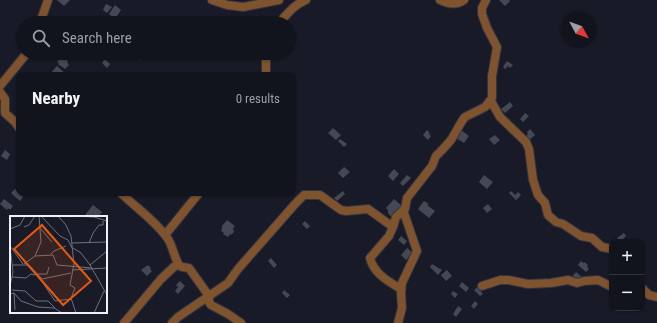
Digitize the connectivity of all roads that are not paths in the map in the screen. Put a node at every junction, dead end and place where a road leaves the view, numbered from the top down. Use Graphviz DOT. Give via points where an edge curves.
graph roads {
  1 [pos="48,0"];
  2 [pos="212,0"];
  3 [pos="279,0"];
  4 [pos="440,0"];
  5 [pos="464,0"];
  6 [pos="486,0"];
  7 [pos="300,1"];
  8 [pos="42,16"];
  9 [pos="285,16"];
  10 [pos="21,60"];
  11 [pos="266,60"];
  12 [pos="266,72"];
  13 [pos="0,86"];
  14 [pos="0,92"];
  15 [pos="490,101"];
  16 [pos="16,124"];
  17 [pos="123,196"];
  18 [pos="197,196"];
  19 [pos="403,210"];
  20 [pos="393,227"];
  21 [pos="165,235"];
  22 [pos="609,248"];
  23 [pos="178,263"];
  24 [pos="482,286"];
  25 [pos="609,286"];
  26 [pos="401,289"];
  27 [pos="645,292"];
  28 [pos="209,296"];
  29 [pos="657,297"];
  30 [pos="124,323"];
  31 [pos="172,323"];
  32 [pos="241,323"];
  33 [pos="398,323"];
  1 -- 8 [label="street"];
  2 -- 3 [label="street" via="243,7"];
  4 -- 5 [label="street" via="456,4"];
  6 -- 15 [label="street" via="482,14 497,47"];
  7 -- 9 [label="street"];
  10 -- 13 [label="street"];
  11 -- 12 [label="street"];
  14 -- 16 [label="street" via="5,99 4,113"];
  15 -- 19 [label="street" via="485,108 462,121 451,140 436,156 432,166 407,198"];
  15 -- 22 [label="street" via="500,117 530,148 533,180 548,215 581,236 592,238 602,247"];
  17 -- 21 [label="street"];
  18 -- 21 [label="street"];
  19 -- 20 [label="street" via="396,217"];
  19 -- 26 [label="street" via="417,251"];
  20 -- 26 [label="street" via="389,236 370,258 372,265 384,279"];
  20 -- 28 [label="street" via="368,209 341,210 320,196 304,195 231,280"];
  21 -- 23 [label="street"];
  23 -- 28 [label="street" via="189,268"];
  23 -- 30 [label="street"];
  24 -- 25 [label="street" via="500,280 528,284 598,280"];
  26 -- 33 [label="street" via="402,308"];
  27 -- 29 [label="street"];
  28 -- 31 [label="street"];
  28 -- 32 [label="street" via="210,305"];
}
